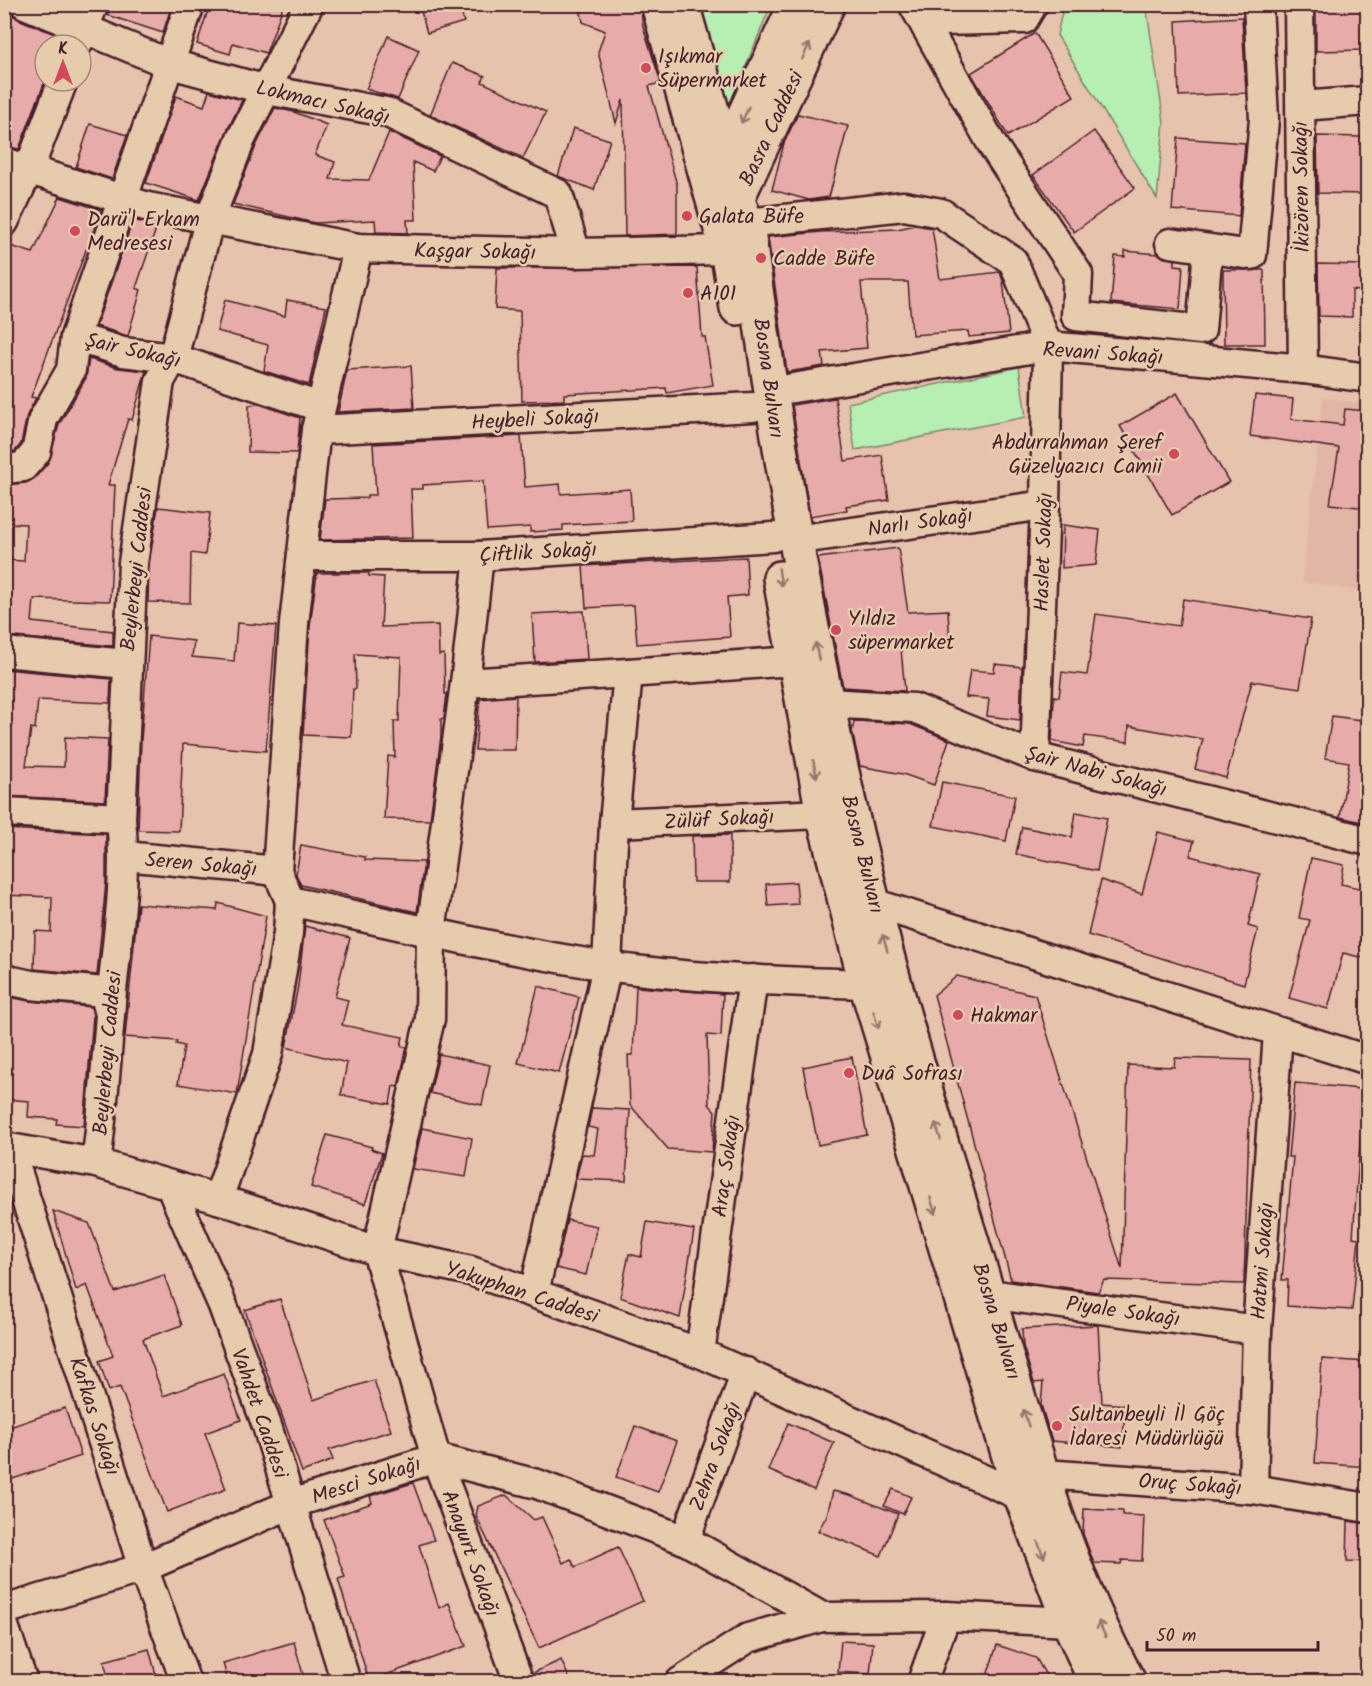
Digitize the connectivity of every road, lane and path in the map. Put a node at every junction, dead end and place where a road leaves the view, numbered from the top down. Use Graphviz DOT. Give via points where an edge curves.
graph roads {
  1 [pos="25,4"];
  2 [pos="190,4"];
  3 [pos="309,4"];
  4 [pos="658,4"];
  5 [pos="682,4"];
  6 [pos="796,4"];
  7 [pos="828,4"];
  8 [pos="1033,4"];
  9 [pos="1258,4"];
  10 [pos="1299,4"];
  11 [pos="919,16"];
  12 [pos="85,26"];
  13 [pos="167,63"];
  14 [pos="267,90"];
  15 [pos="56,93"];
  16 [pos="1368,101"];
  17 [pos="1300,106"];
  18 [pos="725,158"];
  19 [pos="16,167"];
  20 [pos="123,197"];
  21 [pos="731,204"];
  22 [pos="210,218"];
  23 [pos="4,222"];
  24 [pos="1170,243"];
  25 [pos="358,248"];
  26 [pos="1208,249"];
  27 [pos="727,250"];
  28 [pos="576,253"];
  29 [pos="75,337"];
  30 [pos="1048,346"];
  31 [pos="173,358"];
  32 [pos="1303,369"];
  33 [pos="1368,378"];
  34 [pos="761,400"];
  35 [pos="318,419"];
  36 [pos="4,469"];
  37 [pos="1045,505"];
  38 [pos="784,538"];
  39 [pos="302,556"];
  40 [pos="479,556"];
  41 [pos="4,652"];
  42 [pos="794,660"];
  43 [pos="126,664"];
  44 [pos="628,673"];
  45 [pos="465,683"];
  46 [pos="827,703"];
  47 [pos="1035,757"];
  48 [pos="4,812"];
  49 [pos="823,814"];
  50 [pos="121,818"];
  51 [pos="614,823"];
  52 [pos="1368,841"];
  53 [pos="125,856"];
  54 [pos="277,871"];
  55 [pos="290,901"];
  56 [pos="873,903"];
  57 [pos="431,932"];
  58 [pos="607,966"];
  59 [pos="4,979"];
  60 [pos="753,979"];
  61 [pos="866,984"];
  62 [pos="110,1014"];
  63 [pos="1278,1033"];
  64 [pos="1368,1060"];
  65 [pos="7,1148"];
  66 [pos="96,1163"];
  67 [pos="170,1185"];
  68 [pos="218,1199"];
  69 [pos="377,1251"];
  70 [pos="534,1293"];
  71 [pos="988,1294"];
  72 [pos="1257,1330"];
  73 [pos="700,1353"];
  74 [pos="746,1372"];
  75 [pos="436,1458"];
  76 [pos="1032,1485"];
  77 [pos="1253,1489"];
  78 [pos="291,1504"];
  79 [pos="1368,1508"];
  80 [pos="685,1540"];
  81 [pos="143,1568"];
  82 [pos="4,1610"];
  83 [pos="946,1616"];
  84 [pos="822,1617"];
  85 [pos="1069,1622"];
  86 [pos="4,1626"];
  87 [pos="1096,1681"];
  88 [pos="23,1682"];
  89 [pos="186,1682"];
  90 [pos="346,1682"];
  91 [pos="519,1682"];
  92 [pos="680,1682"];
  93 [pos="922,1682"];
  94 [pos="1129,1682"];
  1 -- 12 [label="street, Lokmacı Sokağı"];
  2 -- 13 [label="street, Şair Sokağı"];
  3 -- 14 [label="street, Beylerbeyi Caddesi"];
  4 -- 21 [label="main road, Bosna Bulvarı"];
  5 -- 18 [label="main road, Bosna Bulvarı"];
  6 -- 18 [label="main road, Basra Caddesi, one-way"];
  21 -- 7 [label="main road, Basra Caddesi, one-way"];
  8 -- 11 [label="street" via="1024,19 942,21"];
  9 -- 26 [label="street" via="1264,119 1252,255"];
  10 -- 17 [label="street, İkizören Sokağı"];
  11 -- 26 [label="street" via="993,146 1078,274 1076,316 1201,330"];
  12 -- 13 [label="street, Lokmacı Sokağı"];
  13 -- 14 [label="street, Lokmacı Sokağı"];
  13 -- 20 [label="street, Şair Sokağı" via="148,132"];
  14 -- 22 [label="street, Beylerbeyi Caddesi" via="241,139"];
  14 -- 28 [label="street, Lokmacı Sokağı" via="386,112 558,194"];
  15 -- 19 [label="street"];
  16 -- 17 [label="street"];
  17 -- 32 [label="street, İkizören Sokağı"];
  18 -- 21 [label="main road, Bosna Bulvarı"];
  19 -- 20 [label="street, Kaşgar Sokağı"];
  19 -- 23 [label="street"];
  20 -- 22 [label="street, Kaşgar Sokağı" via="148,207"];
  20 -- 29 [label="street, Şair Sokağı"];
  21 -- 27 [label="main road, Bosna Bulvarı"];
  21 -- 27 [label="street"];
  21 -- 30 [label="street, Haslet Sokağı" via="904,206 941,213 1013,261"];
  21 -- 34 [label="main road, Bosna Bulvarı"];
  22 -- 25 [label="street, Kaşgar Sokağı"];
  22 -- 31 [label="street, Beylerbeyi Caddesi"];
  24 -- 26 [label="street"];
  25 -- 28 [label="street, Kaşgar Sokağı"];
  25 -- 35 [label="street"];
  27 -- 28 [label="street, Kaşgar Sokağı"];
  27 -- 34 [label="main road, Bosna Bulvarı"];
  29 -- 31 [label="street, Şair Sokağı" via="123,352"];
  29 -- 36 [label="street" via="71,370 43,419 36,452 23,467"];
  30 -- 32 [label="street, Revani Sokağı"];
  30 -- 34 [label="street, Revani Sokağı"];
  30 -- 37 [label="street, Haslet Sokağı"];
  31 -- 35 [label="street, Şair Sokağı"];
  31 -- 43 [label="street, Beylerbeyi Caddesi" via="160,381 133,563"];
  32 -- 33 [label="street, Revani Sokağı"];
  34 -- 35 [label="street, Heybeli Sokağı"];
  34 -- 38 [label="main road, Bosna Bulvarı"];
  35 -- 39 [label="street"];
  37 -- 38 [label="street, Narlı Sokağı"];
  37 -- 47 [label="street, Haslet Sokağı"];
  38 -- 40 [label="street, Çiftlik Sokağı"];
  38 -- 42 [label="main road, Bosna Bulvarı, one-way"];
  46 -- 38 [label="main road, Bosna Bulvarı, one-way"];
  39 -- 40 [label="street, Çiftlik Sokağı"];
  39 -- 54 [label="street"];
  40 -- 45 [label="street"];
  41 -- 43 [label="street"];
  42 -- 44 [label="street"];
  42 -- 49 [label="main road, Bosna Bulvarı, one-way"];
  43 -- 50 [label="street, Beylerbeyi Caddesi"];
  44 -- 45 [label="street"];
  44 -- 51 [label="street"];
  45 -- 57 [label="street"];
  46 -- 47 [label="street, Şair Nabi Sokağı" via="914,708"];
  46 -- 56 [label="main road, Bosna Bulvarı"];
  47 -- 52 [label="street, Şair Nabi Sokağı"];
  48 -- 50 [label="street"];
  49 -- 51 [label="street, Zülüf Sokağı"];
  49 -- 61 [label="main road, Bosna Bulvarı"];
  50 -- 53 [label="street, Beylerbeyi Caddesi"];
  51 -- 58 [label="street"];
  53 -- 54 [label="street, Seren Sokağı"];
  53 -- 62 [label="street, Beylerbeyi Caddesi"];
  54 -- 55 [label="street"];
  55 -- 57 [label="street"];
  55 -- 68 [label="street" via="268,1054"];
  56 -- 63 [label="street"];
  71 -- 56 [label="main road, Bosna Bulvarı, one-way"];
  57 -- 58 [label="street"];
  57 -- 69 [label="street" via="430,1019"];
  58 -- 60 [label="street"];
  58 -- 70 [label="street"];
  59 -- 62 [label="street" via="104,992"];
  60 -- 61 [label="street"];
  60 -- 73 [label="street, Araç Sokağı"];
  61 -- 76 [label="main road, Bosna Bulvarı, one-way"];
  62 -- 66 [label="street, Beylerbeyi Caddesi" via="106,1089"];
  63 -- 64 [label="street"];
  63 -- 72 [label="street, Hatmi Sokağı"];
  65 -- 66 [label="street, Yakuphan Caddesi"];
  65 -- 81 [label="street, Kafkas Sokağı"];
  66 -- 67 [label="street, Yakuphan Caddesi"];
  67 -- 68 [label="street, Yakuphan Caddesi"];
  67 -- 78 [label="street, Vahdet Caddesi" via="223,1306"];
  68 -- 69 [label="street, Yakuphan Caddesi"];
  69 -- 70 [label="street, Yakuphan Caddesi" via="471,1271"];
  69 -- 75 [label="street, Anayurt Sokağı"];
  70 -- 73 [label="street, Yakuphan Caddesi"];
  71 -- 72 [label="street, Piyale Sokağı"];
  76 -- 71 [label="main road, Bosna Bulvarı, one-way"];
  72 -- 77 [label="street, Hatmi Sokağı"];
  73 -- 74 [label="street, Yakuphan Caddesi"];
  74 -- 76 [label="street, Yakuphan Caddesi"];
  74 -- 80 [label="street, Zehra Sokağı"];
  75 -- 78 [label="street, Mesci Sokağı"];
  75 -- 80 [label="street, Mesci Sokağı" via="537,1484"];
  75 -- 91 [label="street, Anayurt Sokağı"];
  76 -- 77 [label="street, Oruç Sokağı"];
  76 -- 85 [label="main road, Bosna Bulvarı, one-way"];
  94 -- 76 [label="main road, Bosna Bulvarı, one-way"];
  77 -- 79 [label="street, Oruç Sokağı"];
  78 -- 81 [label="street, Mesci Sokağı"];
  78 -- 90 [label="street, Vahdet Caddesi"];
  80 -- 84 [label="street, Mesci Sokağı"];
  81 -- 82 [label="street, Mesci Sokağı"];
  81 -- 89 [label="street, Kafkas Sokağı"];
  83 -- 84 [label="street"];
  83 -- 85 [label="street"];
  83 -- 93 [label="street"];
  84 -- 92 [label="street" via="748,1638"];
  85 -- 87 [label="main road, Bosna Bulvarı"];
  86 -- 88 [label="street"];
}
